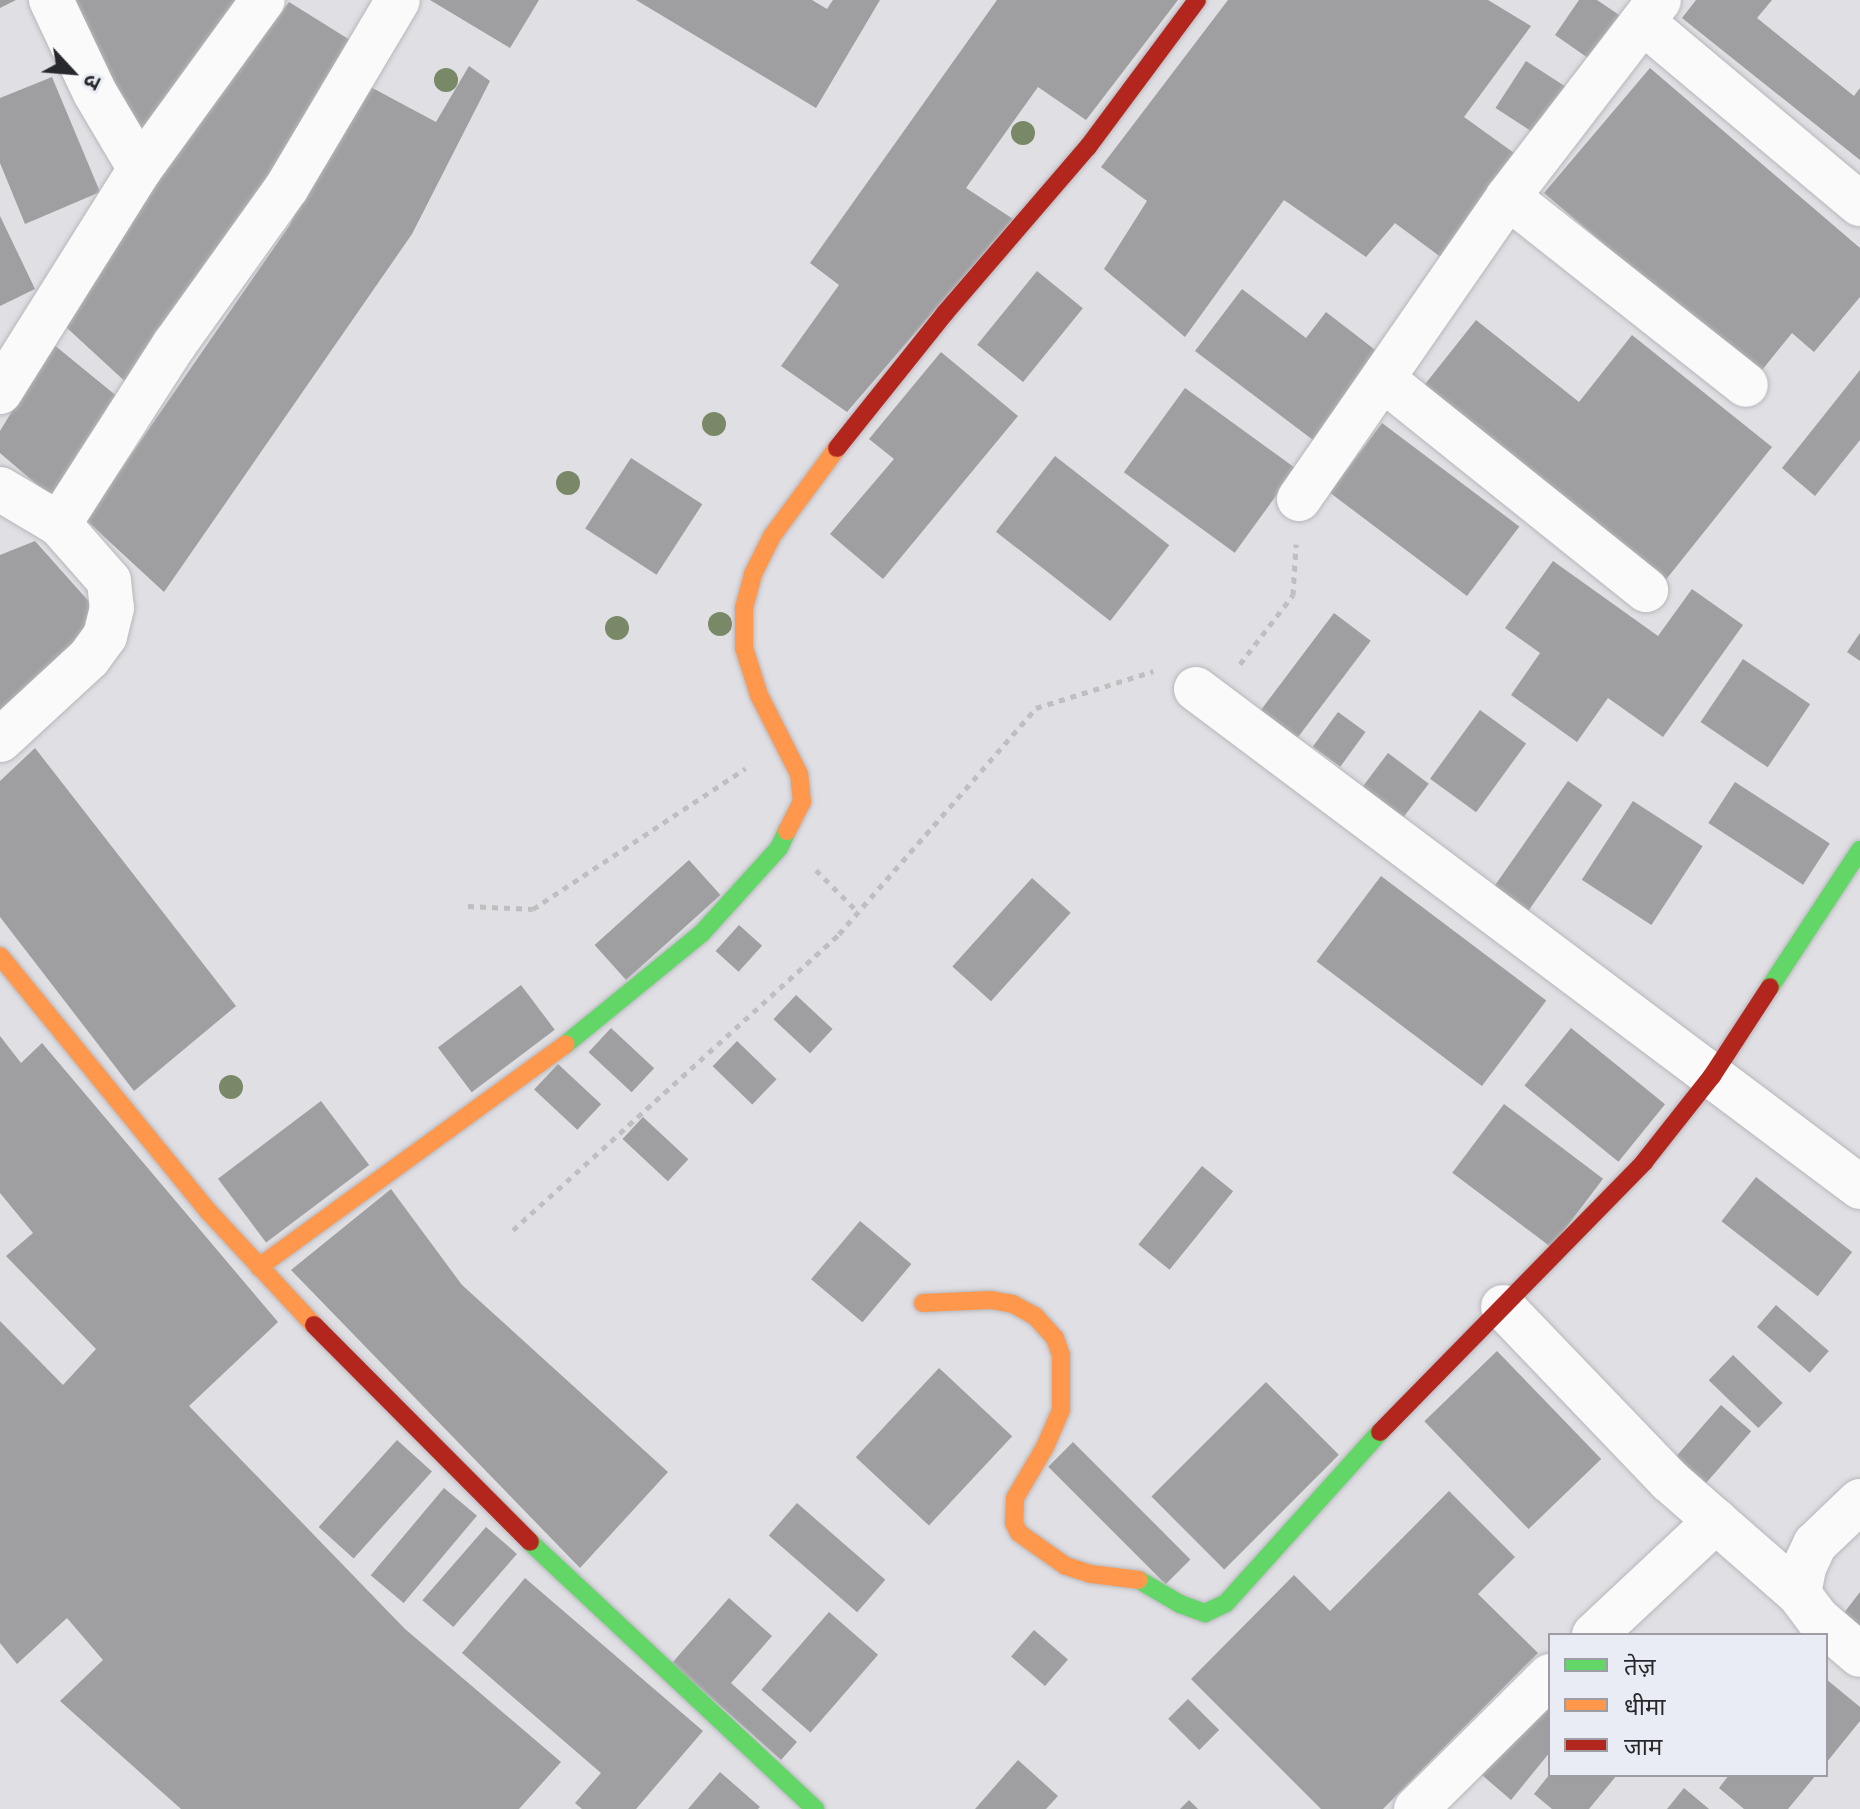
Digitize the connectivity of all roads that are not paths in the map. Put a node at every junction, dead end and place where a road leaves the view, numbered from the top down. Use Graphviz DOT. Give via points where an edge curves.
graph roads {
  1 [pos="51,0"];
  2 [pos="263,0"];
  3 [pos="398,0"];
  4 [pos="1197,0"];
  5 [pos="1652,11"];
  6 [pos="140,169"];
  7 [pos="1508,197"];
  8 [pos="1860,204"];
  9 [pos="1384,380"];
  10 [pos="1746,385"];
  11 [pos="0,392"];
  12 [pos="0,489"];
  13 [pos="1299,499"];
  14 [pos="59,524"];
  15 [pos="1646,590"];
  16 [pos="1196,689"];
  17 [pos="0,740"];
  18 [pos="1860,850"];
  19 [pos="0,956"];
  20 [pos="1712,1076"];
  21 [pos="1860,1187"];
  22 [pos="259,1267"];
  23 [pos="923,1303"];
  24 [pos="1503,1307"];
  25 [pos="1860,1501"];
  26 [pos="1716,1521"];
  27 [pos="1799,1594"];
  28 [pos="1596,1633"];
  29 [pos="1860,1655"];
  30 [pos="1548,1678"];
  31 [pos="815,1809"];
  32 [pos="1416,1809"];
  1 -- 6 [label="street" via="95,93"];
  2 -- 6 [label="street"];
  3 -- 14 [label="street" via="287,187 174,345"];
  4 -- 22 [label="street" via="1088,147 945,313 772,536 753,574 744,608 744,648 759,695 799,774 802,802 779,848 701,934 600,1019"];
  5 -- 7 [label="street"];
  5 -- 8 [label="street"];
  6 -- 11 [label="street"];
  7 -- 9 [label="street"];
  7 -- 10 [label="street"];
  9 -- 13 [label="street"];
  9 -- 15 [label="street"];
  12 -- 14 [label="street"];
  14 -- 17 [label="street" via="109,581 112,608 105,636 48,699"];
  16 -- 20 [label="street"];
  18 -- 20 [label="street"];
  19 -- 22 [label="street"];
  20 -- 21 [label="street"];
  20 -- 24 [label="street" via="1644,1162"];
  22 -- 31 [label="street" via="572,1584"];
  23 -- 24 [label="street" via="1013,1304 1035,1316 1055,1338 1061,1355 1061,1410 1015,1498 1019,1533 1066,1566 1140,1580 1205,1613 1226,1603 1253,1578 1373,1439"];
  24 -- 26 [label="street" via="1670,1481"];
  25 -- 27 [label="street" via="1815,1544"];
  26 -- 27 [label="street"];
  26 -- 28 [label="street"];
  27 -- 29 [label="street" via="1818,1619"];
  30 -- 32 [label="street"];
}
